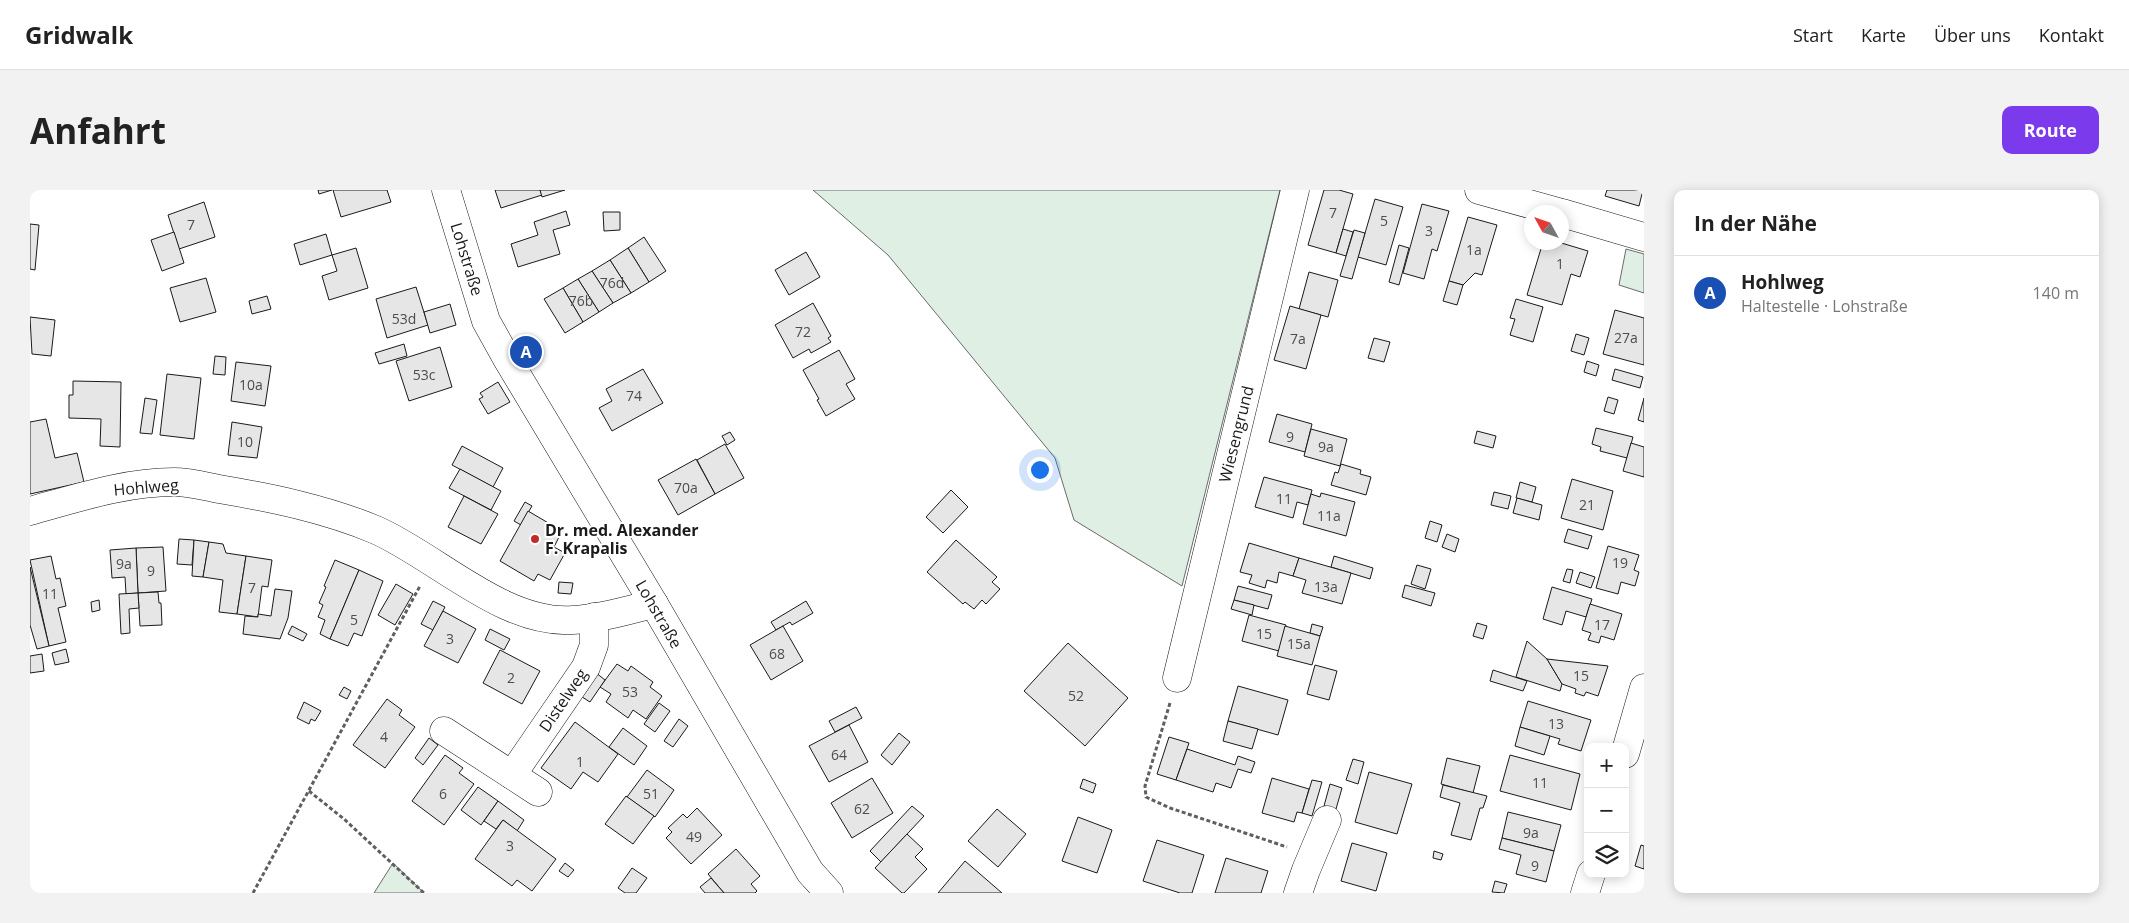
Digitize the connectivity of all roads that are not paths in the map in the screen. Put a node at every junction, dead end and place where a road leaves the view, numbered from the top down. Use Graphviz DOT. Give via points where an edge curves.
graph roads {
  1 [pos="446,190"];
  2 [pos="1295,190"];
  3 [pos="1479,190"];
  4 [pos="1532,205"];
  5 [pos="1569,216"];
  6 [pos="1644,237"];
  7 [pos="30,511"];
  8 [pos="654,604"];
  9 [pos="594,617"];
  10 [pos="1177,678"];
  11 [pos="1644,688"];
  12 [pos="444,731"];
  13 [pos="1628,743"];
  14 [pos="512,775"];
  15 [pos="538,792"];
  16 [pos="1327,820"];
  17 [pos="1590,878"];
  18 [pos="1302,881"];
  19 [pos="829,893"];
  20 [pos="1585,893"];
  1 -- 8 [label="street, Lohstraße" via="486,321"];
  2 -- 10 [label="street, Wiesengrund"];
  3 -- 4 [label="street"];
  5 -- 6 [label="street"];
  7 -- 9 [label="street, Hohlweg" via="106,490 144,484 176,482 260,496 332,514 376,531 434,562 492,599 526,614 571,621"];
  8 -- 9 [label="street, Hohlweg"];
  8 -- 19 [label="street, Lohstraße" via="810,872"];
  9 -- 14 [label="street, Distelweg" via="594,645 586,667"];
  11 -- 13 [label="street"];
  12 -- 14 [label="street"];
  14 -- 15 [label="street"];
  16 -- 18 [label="street"];
  17 -- 20 [label="street"];
}
